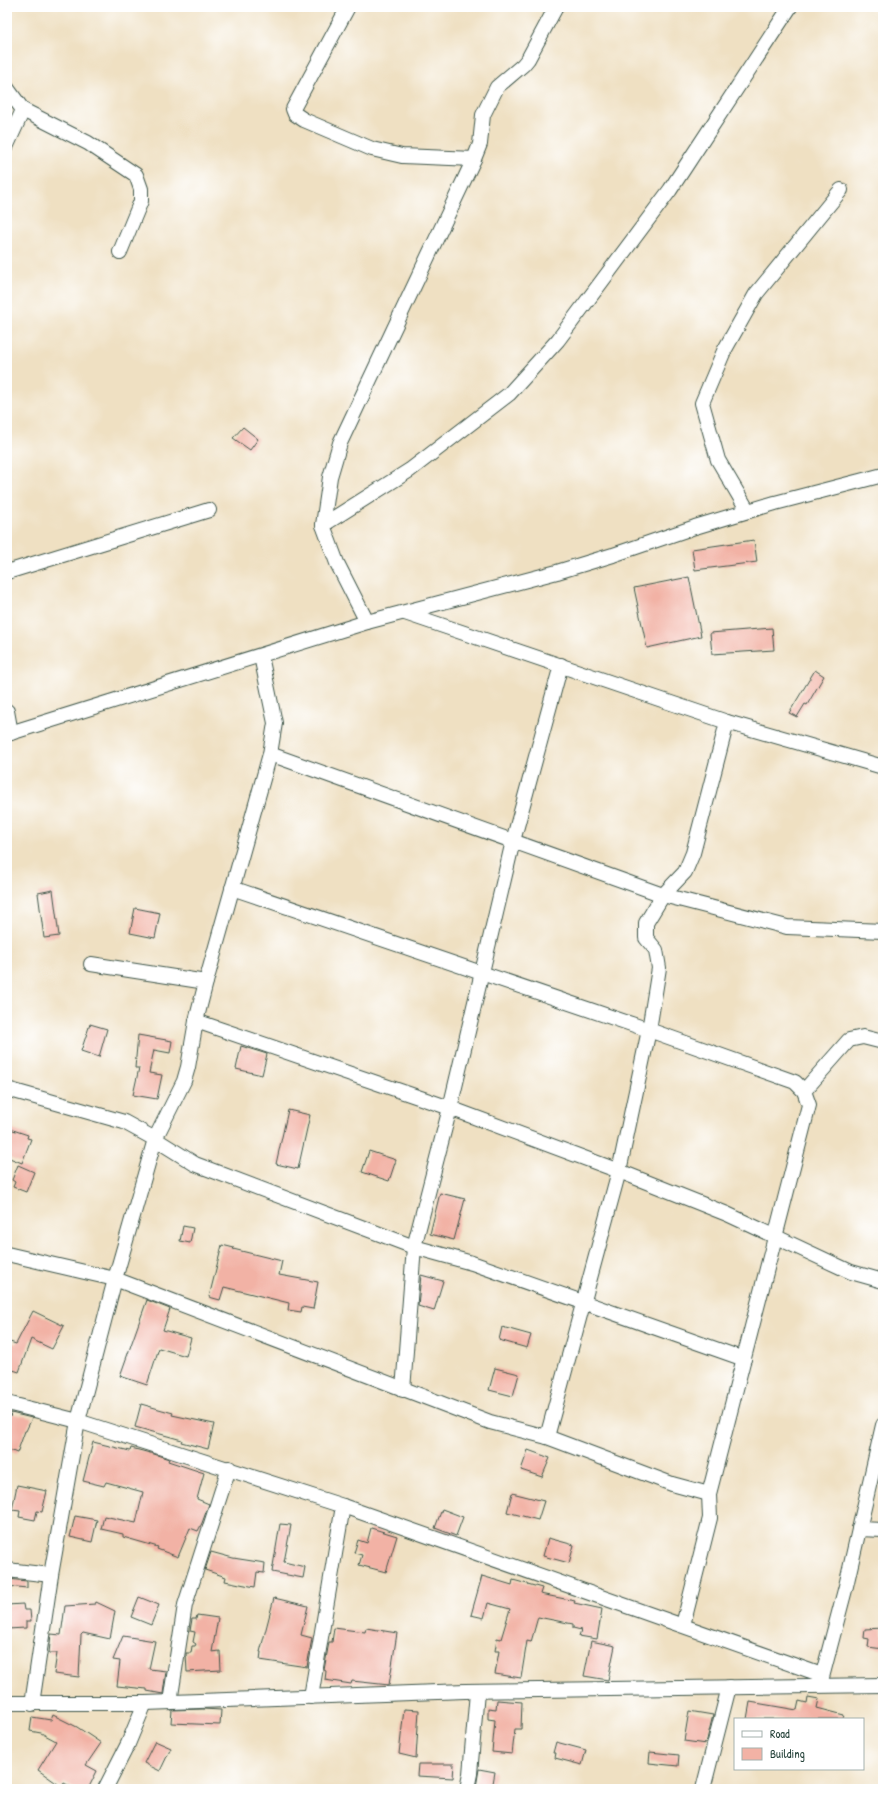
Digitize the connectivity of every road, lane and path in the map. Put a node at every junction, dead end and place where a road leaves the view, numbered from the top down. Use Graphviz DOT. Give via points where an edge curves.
graph roads {
  1 [pos="348,7"];
  2 [pos="556,7"];
  3 [pos="790,7"];
  4 [pos="7,88"];
  5 [pos="22,110"];
  6 [pos="7,145"];
  7 [pos="474,159"];
  8 [pos="842,190"];
  9 [pos="120,252"];
  10 [pos="883,475"];
  11 [pos="209,510"];
  12 [pos="748,511"];
  13 [pos="324,525"];
  14 [pos="7,572"];
  15 [pos="405,612"];
  16 [pos="367,622"];
  17 [pos="261,656"];
  18 [pos="561,665"];
  19 [pos="7,711"];
  20 [pos="727,722"];
  21 [pos="9,734"];
  22 [pos="270,754"];
  23 [pos="883,767"];
  24 [pos="514,841"];
  25 [pos="232,888"];
  26 [pos="663,895"];
  27 [pos="883,931"];
  28 [pos="91,964"];
  29 [pos="482,973"];
  30 [pos="206,982"];
  31 [pos="196,1021"];
  32 [pos="649,1030"];
  33 [pos="883,1042"];
  34 [pos="7,1089"];
  35 [pos="804,1091"];
  36 [pos="450,1108"];
  37 [pos="155,1139"];
  38 [pos="619,1171"];
  39 [pos="774,1236"];
  40 [pos="414,1247"];
  41 [pos="7,1254"];
  42 [pos="114,1279"];
  43 [pos="883,1281"];
  44 [pos="583,1302"];
  45 [pos="744,1359"];
  46 [pos="403,1390"];
  47 [pos="7,1403"];
  48 [pos="78,1421"];
  49 [pos="883,1425"];
  50 [pos="547,1437"];
  51 [pos="229,1468"];
  52 [pos="709,1494"];
  53 [pos="343,1506"];
  54 [pos="859,1529"];
  55 [pos="883,1530"];
  56 [pos="7,1570"];
  57 [pos="51,1575"];
  58 [pos="682,1625"];
  59 [pos="821,1681"];
  60 [pos="883,1685"];
  61 [pos="729,1687"];
  62 [pos="477,1692"];
  63 [pos="311,1697"];
  64 [pos="7,1702"];
  65 [pos="170,1702"];
  66 [pos="145,1703"];
  67 [pos="32,1704"];
  68 [pos="105,1789"];
  69 [pos="467,1789"];
  70 [pos="703,1789"];
  1 -- 7 [label="street" via="293,108 295,114 372,149 402,156"];
  2 -- 7 [label="street" via="528,59 497,87 483,115 480,144"];
  3 -- 13 [label="street" via="670,190 558,340 509,394 410,470"];
  4 -- 5 [label="street"];
  5 -- 6 [label="street"];
  5 -- 9 [label="street" via="88,143 136,175 141,189 141,201"];
  7 -- 13 [label="street" via="340,443 330,477"];
  8 -- 12 [label="street" via="756,294 724,352 702,403 718,460"];
  10 -- 12 [label="street"];
  11 -- 14 [label="street"];
  12 -- 15 [label="street" via="571,568"];
  13 -- 16 [label="street" via="337,563"];
  15 -- 16 [label="street"];
  15 -- 18 [label="street"];
  16 -- 17 [label="street"];
  17 -- 21 [label="street"];
  17 -- 22 [label="street" via="275,724"];
  18 -- 20 [label="street"];
  18 -- 24 [label="street"];
  19 -- 21 [label="street"];
  20 -- 23 [label="street"];
  20 -- 26 [label="street" via="693,853 685,872"];
  22 -- 24 [label="street"];
  22 -- 25 [label="street"];
  24 -- 26 [label="street"];
  24 -- 29 [label="street"];
  25 -- 29 [label="street"];
  25 -- 30 [label="street"];
  26 -- 27 [label="street" via="787,927"];
  26 -- 32 [label="street" via="646,924 646,938 656,950 659,968"];
  28 -- 30 [label="street"];
  29 -- 32 [label="street"];
  29 -- 36 [label="street"];
  30 -- 31 [label="street"];
  31 -- 36 [label="street"];
  31 -- 37 [label="street" via="184,1081"];
  32 -- 35 [label="street" via="795,1082"];
  32 -- 38 [label="street"];
  33 -- 35 [label="street" via="863,1037 849,1040"];
  34 -- 37 [label="street" via="124,1122"];
  35 -- 39 [label="street" via="809,1105"];
  36 -- 38 [label="street"];
  36 -- 40 [label="street"];
  37 -- 40 [label="street" via="195,1164"];
  37 -- 42 [label="street"];
  38 -- 39 [label="street" via="727,1214"];
  38 -- 44 [label="street"];
  39 -- 43 [label="street" via="851,1272"];
  39 -- 45 [label="street"];
  40 -- 44 [label="street" via="472,1263"];
  40 -- 46 [label="street"];
  41 -- 42 [label="street"];
  42 -- 46 [label="street"];
  42 -- 48 [label="street"];
  44 -- 45 [label="street"];
  44 -- 50 [label="street"];
  45 -- 52 [label="street"];
  46 -- 50 [label="street" via="490,1422"];
  47 -- 48 [label="street"];
  48 -- 51 [label="street"];
  48 -- 57 [label="street"];
  49 -- 54 [label="street"];
  50 -- 52 [label="street" via="672,1484"];
  51 -- 53 [label="street"];
  51 -- 65 [label="street" via="185,1604"];
  52 -- 58 [label="street" via="710,1518"];
  53 -- 58 [label="street"];
  53 -- 63 [label="street"];
  54 -- 55 [label="street"];
  54 -- 59 [label="street"];
  56 -- 57 [label="street"];
  57 -- 67 [label="street"];
  58 -- 59 [label="street"];
  59 -- 60 [label="street"];
  59 -- 61 [label="street"];
  61 -- 62 [label="street"];
  61 -- 70 [label="street"];
  62 -- 63 [label="street"];
  62 -- 69 [label="street"];
  63 -- 65 [label="street"];
  64 -- 67 [label="street"];
  65 -- 66 [label="street"];
  66 -- 67 [label="street"];
  66 -- 68 [label="street"];
}
